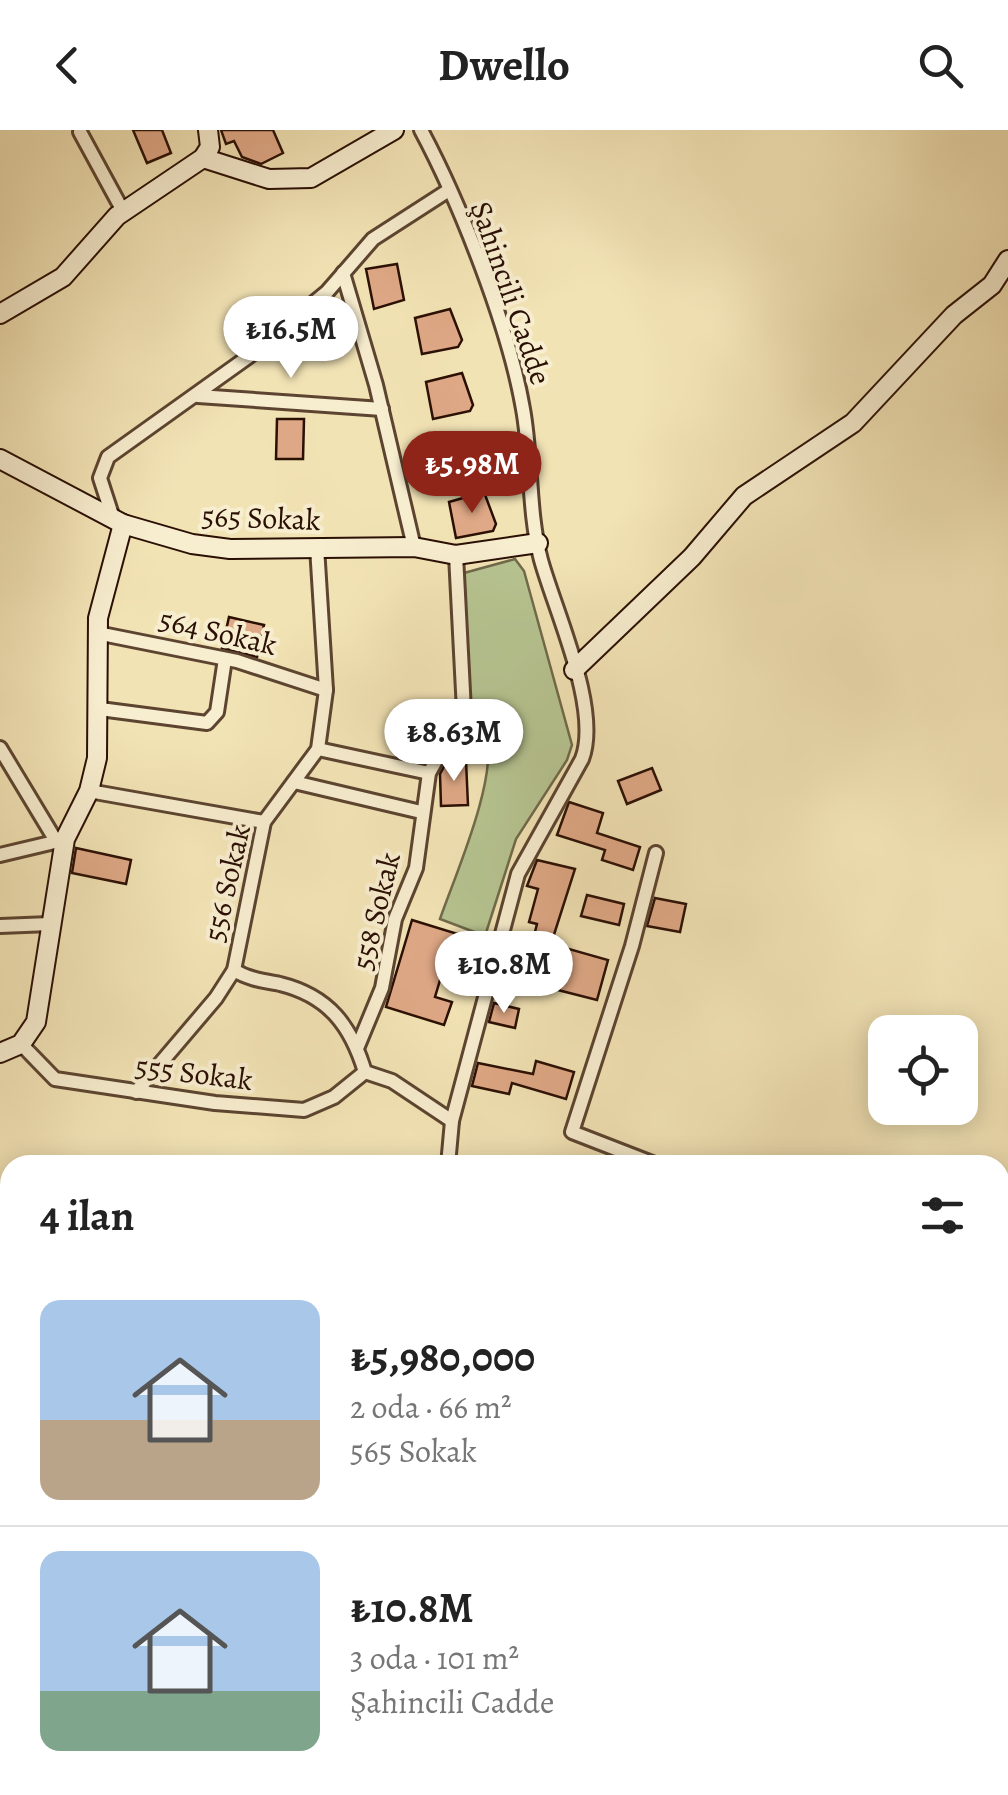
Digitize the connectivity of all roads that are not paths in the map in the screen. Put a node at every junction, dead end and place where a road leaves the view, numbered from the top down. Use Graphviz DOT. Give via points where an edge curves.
graph roads {
  1 [pos="208,130"];
  2 [pos="394,130"];
  3 [pos="421,130"];
  4 [pos="80,132"];
  5 [pos="203,158"];
  6 [pos="449,190"];
  7 [pos="122,211"];
  8 [pos="1008,260"];
  9 [pos="343,273"];
  10 [pos="0,314"];
  11 [pos="198,396"];
  12 [pos="382,409"];
  13 [pos="0,458"];
  14 [pos="118,521"];
  15 [pos="538,543"];
  16 [pos="317,547"];
  17 [pos="414,547"];
  18 [pos="456,555"];
  19 [pos="96,633"];
  20 [pos="225,659"];
  21 [pos="574,670"];
  22 [pos="326,690"];
  23 [pos="100,709"];
  24 [pos="0,748"];
  25 [pos="318,748"];
  26 [pos="429,773"];
  27 [pos="294,782"];
  28 [pos="88,790"];
  29 [pos="420,812"];
  30 [pos="264,822"];
  31 [pos="61,840"];
  32 [pos="656,853"];
  33 [pos="0,855"];
  34 [pos="50,924"];
  35 [pos="0,926"];
  36 [pos="234,970"];
  37 [pos="21,1044"];
  38 [pos="358,1046"];
  39 [pos="0,1053"];
  40 [pos="365,1072"];
  41 [pos="136,1092"];
  42 [pos="452,1121"];
  43 [pos="449,1155"];
  44 [pos="631,1155"];
  1 -- 5 [label="street"];
  2 -- 5 [label="street" via="311,178 269,179"];
  3 -- 6 [label="street, Şahincili Cadde"];
  4 -- 7 [label="street"];
  5 -- 7 [label="street"];
  6 -- 9 [label="street" via="373,239"];
  6 -- 15 [label="street, Şahincili Cadde" via="511,359"];
  7 -- 10 [label="street" via="62,276"];
  8 -- 21 [label="street" via="992,285 954,315 852,422 744,496 692,557"];
  9 -- 11 [label="street"];
  9 -- 12 [label="street"];
  11 -- 12 [label="street"];
  11 -- 14 [label="street" via="141,430 102,464 100,478"];
  12 -- 17 [label="street"];
  13 -- 14 [label="street, 565 Sokak"];
  14 -- 16 [label="street, 565 Sokak" via="230,549"];
  14 -- 19 [label="street"];
  15 -- 18 [label="street, 565 Sokak"];
  15 -- 21 [label="street, Şahincili Cadde"];
  16 -- 17 [label="street, 565 Sokak"];
  16 -- 22 [label="street, 556 Sokak"];
  17 -- 18 [label="street, 565 Sokak"];
  18 -- 26 [label="street, 558 Sokak" via="464,711"];
  19 -- 20 [label="street, 564 Sokak"];
  19 -- 23 [label="street"];
  20 -- 22 [label="street, 564 Sokak"];
  20 -- 23 [label="street" via="217,712 207,723"];
  21 -- 42 [label="street, Şahincili Cadde" via="585,750 518,874"];
  22 -- 25 [label="street, 556 Sokak"];
  23 -- 28 [label="street"];
  24 -- 31 [label="street"];
  25 -- 26 [label="street"];
  25 -- 27 [label="street, 556 Sokak"];
  26 -- 29 [label="street, 558 Sokak"];
  27 -- 29 [label="street"];
  27 -- 30 [label="street, 556 Sokak"];
  28 -- 30 [label="street"];
  28 -- 31 [label="street"];
  29 -- 38 [label="street, 558 Sokak" via="416,868"];
  30 -- 36 [label="street, 556 Sokak"];
  31 -- 33 [label="street"];
  31 -- 34 [label="street"];
  32 -- 44 [label="street" via="572,1132"];
  34 -- 35 [label="street"];
  34 -- 37 [label="street" via="36,1022"];
  36 -- 38 [label="street" via="312,994 338,1015"];
  36 -- 41 [label="street, 556 Sokak"];
  37 -- 39 [label="street"];
  37 -- 41 [label="street, 555 Sokak" via="55,1079"];
  38 -- 40 [label="street"];
  40 -- 41 [label="street, 555 Sokak" via="304,1110"];
  40 -- 42 [label="street" via="392,1081"];
  42 -- 43 [label="street, Şahincili Cadde"];
}
